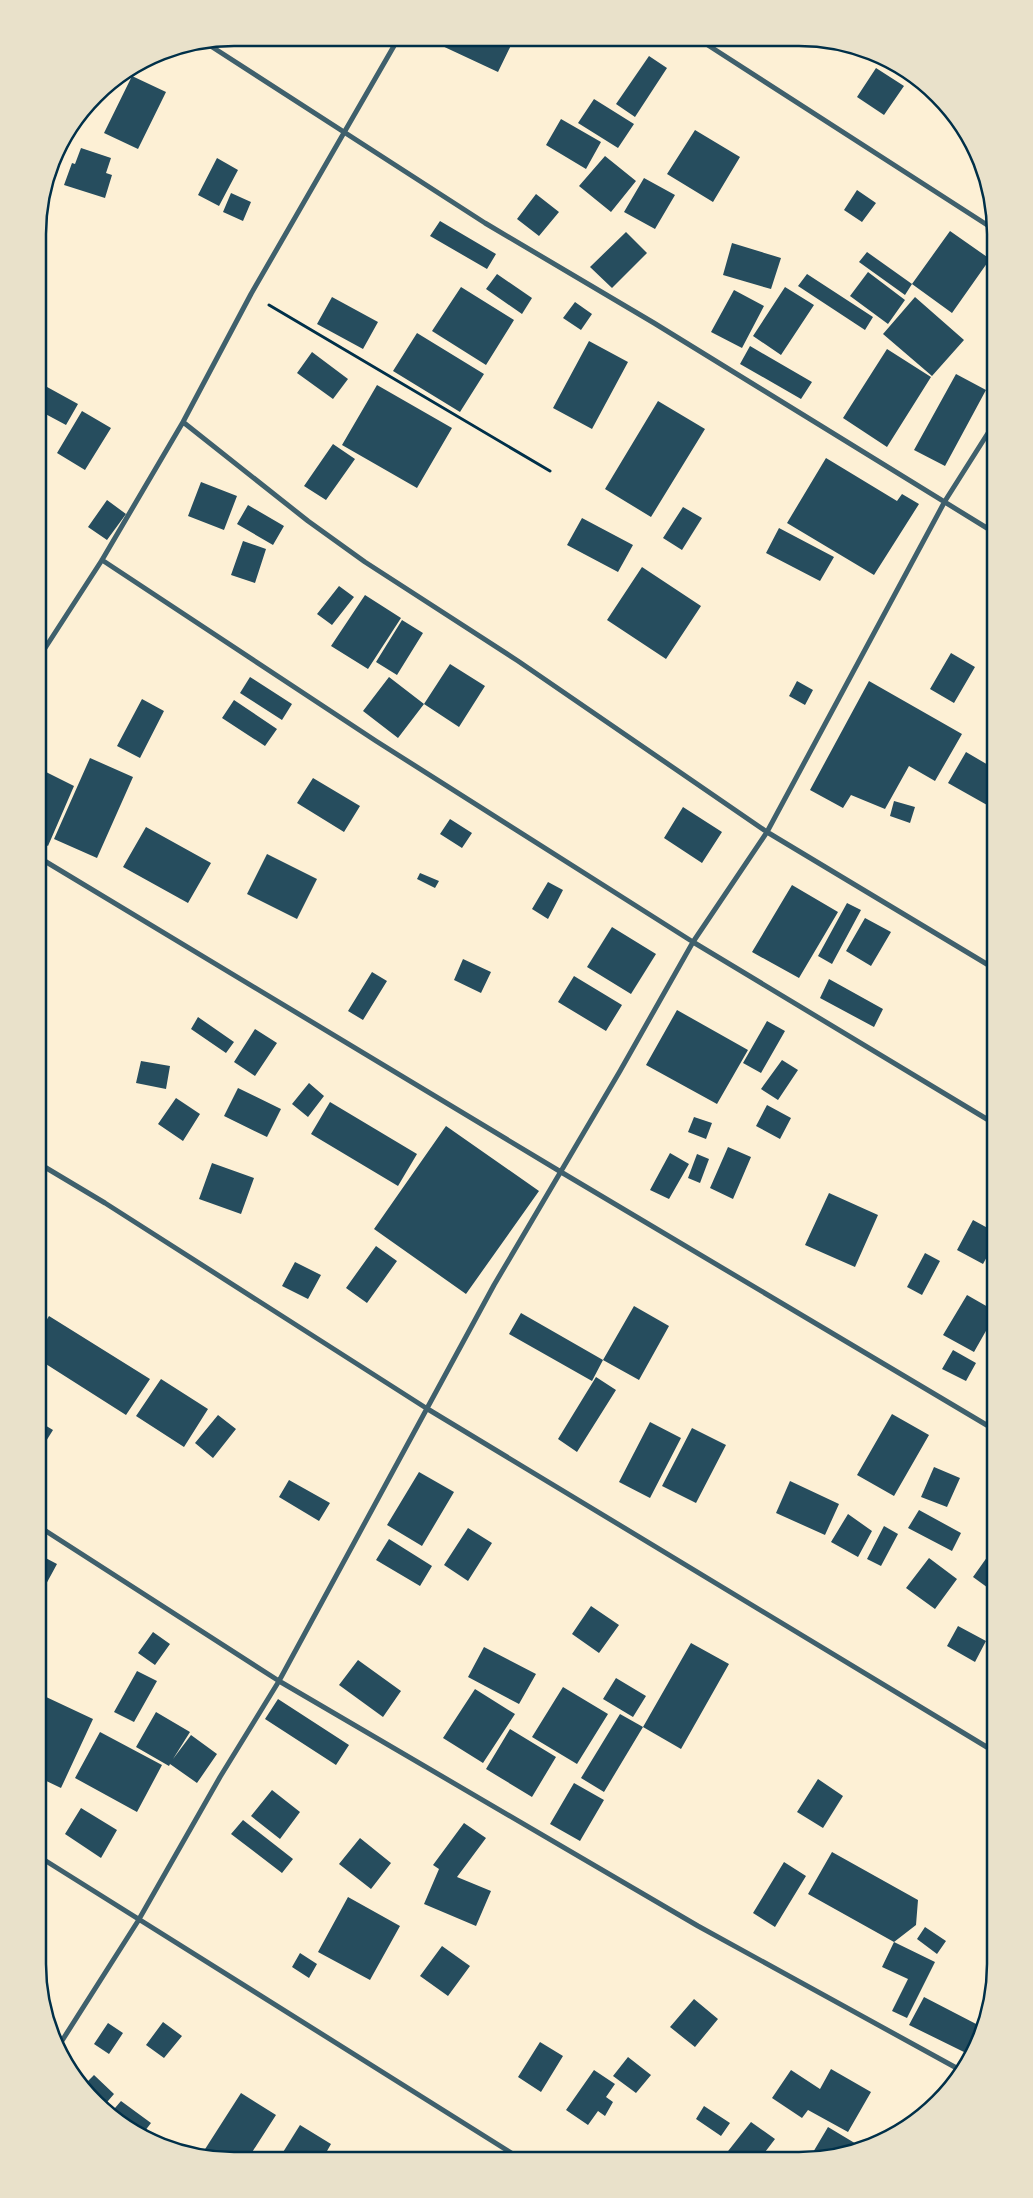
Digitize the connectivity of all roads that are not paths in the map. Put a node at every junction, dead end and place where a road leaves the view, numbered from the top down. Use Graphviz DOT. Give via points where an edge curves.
graph roads {
  1 [pos="393,46"];
  2 [pos="709,46"];
  3 [pos="213,48"];
  4 [pos="344,131"];
  5 [pos="986,224"];
  6 [pos="183,422"];
  7 [pos="987,436"];
  8 [pos="946,501"];
  9 [pos="987,528"];
  10 [pos="102,560"];
  11 [pos="46,647"];
  12 [pos="767,832"];
  13 [pos="46,862"];
  14 [pos="693,942"];
  15 [pos="987,965"];
  16 [pos="987,1119"];
  17 [pos="46,1168"];
  18 [pos="561,1172"];
  19 [pos="426,1408"];
  20 [pos="987,1425"];
  21 [pos="46,1531"];
  22 [pos="279,1681"];
  23 [pos="987,1747"];
  24 [pos="46,1861"];
  25 [pos="138,1921"];
  26 [pos="63,2040"];
  27 [pos="955,2068"];
  28 [pos="510,2152"];
  1 -- 4 [label="street"];
  2 -- 5 [label="street"];
  3 -- 4 [label="street"];
  4 -- 6 [label="street" via="250,294"];
  4 -- 8 [label="street" via="485,223"];
  6 -- 10 [label="street"];
  6 -- 12 [label="street" via="365,562 518,660"];
  7 -- 8 [label="street"];
  8 -- 9 [label="street"];
  8 -- 12 [label="street"];
  10 -- 11 [label="street"];
  10 -- 14 [label="street" via="376,741"];
  12 -- 14 [label="street"];
  12 -- 15 [label="street"];
  13 -- 18 [label="street"];
  14 -- 16 [label="street"];
  14 -- 18 [label="street"];
  17 -- 19 [label="street"];
  18 -- 19 [label="street"];
  18 -- 20 [label="street"];
  19 -- 22 [label="street"];
  19 -- 23 [label="street"];
  21 -- 22 [label="street"];
  22 -- 25 [label="street"];
  22 -- 27 [label="street" via="698,1926"];
  24 -- 25 [label="street"];
  25 -- 26 [label="street"];
  25 -- 28 [label="street"];
}
